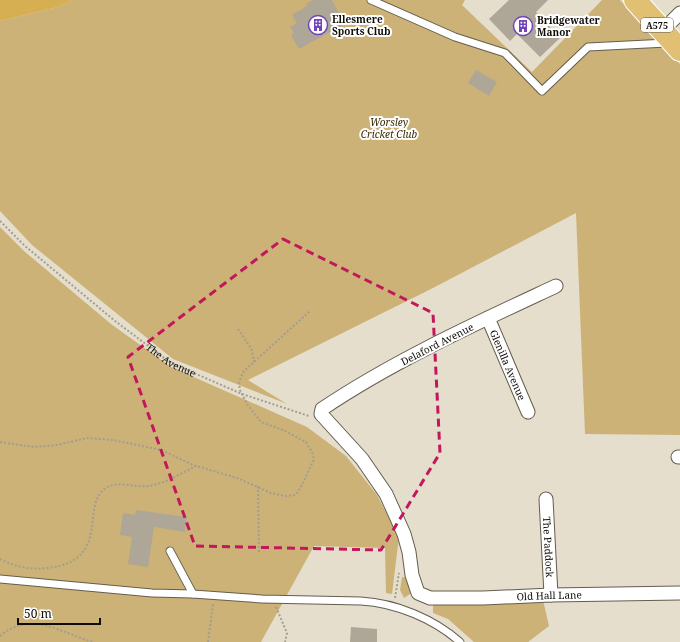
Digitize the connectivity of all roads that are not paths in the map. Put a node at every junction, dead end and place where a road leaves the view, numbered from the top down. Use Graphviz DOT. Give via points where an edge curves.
graph roads {
  1 [pos="371,0"];
  2 [pos="635,0"];
  3 [pos="680,13"];
  4 [pos="672,41"];
  5 [pos="556,286"];
  6 [pos="488,318"];
  7 [pos="528,412"];
  8 [pos="546,499"];
  9 [pos="170,551"];
  10 [pos="0,579"];
  11 [pos="418,593"];
  12 [pos="680,593"];
  13 [pos="193,594"];
  14 [pos="552,595"];
  15 [pos="460,642"];
  1 -- 4 [label="lane" via="455,37 505,53 542,91 588,47"];
  2 -- 4 [label="highway, A575"];
  3 -- 4 [label="street"];
  5 -- 6 [label="street, Delaford Avenue"];
  6 -- 7 [label="street, Glenilla Avenue"];
  6 -- 11 [label="street, Delaford Avenue" via="402,362 322,409 321,414 362,459 386,494 404,534"];
  8 -- 14 [label="street, The Paddock"];
  9 -- 13 [label="lane"];
  10 -- 13 [label="lane" via="152,593"];
  11 -- 14 [label="street, Old Hall Lane" via="430,598"];
  12 -- 14 [label="street, Old Hall Lane"];
  13 -- 15 [label="lane" via="377,602 431,622"];
}
